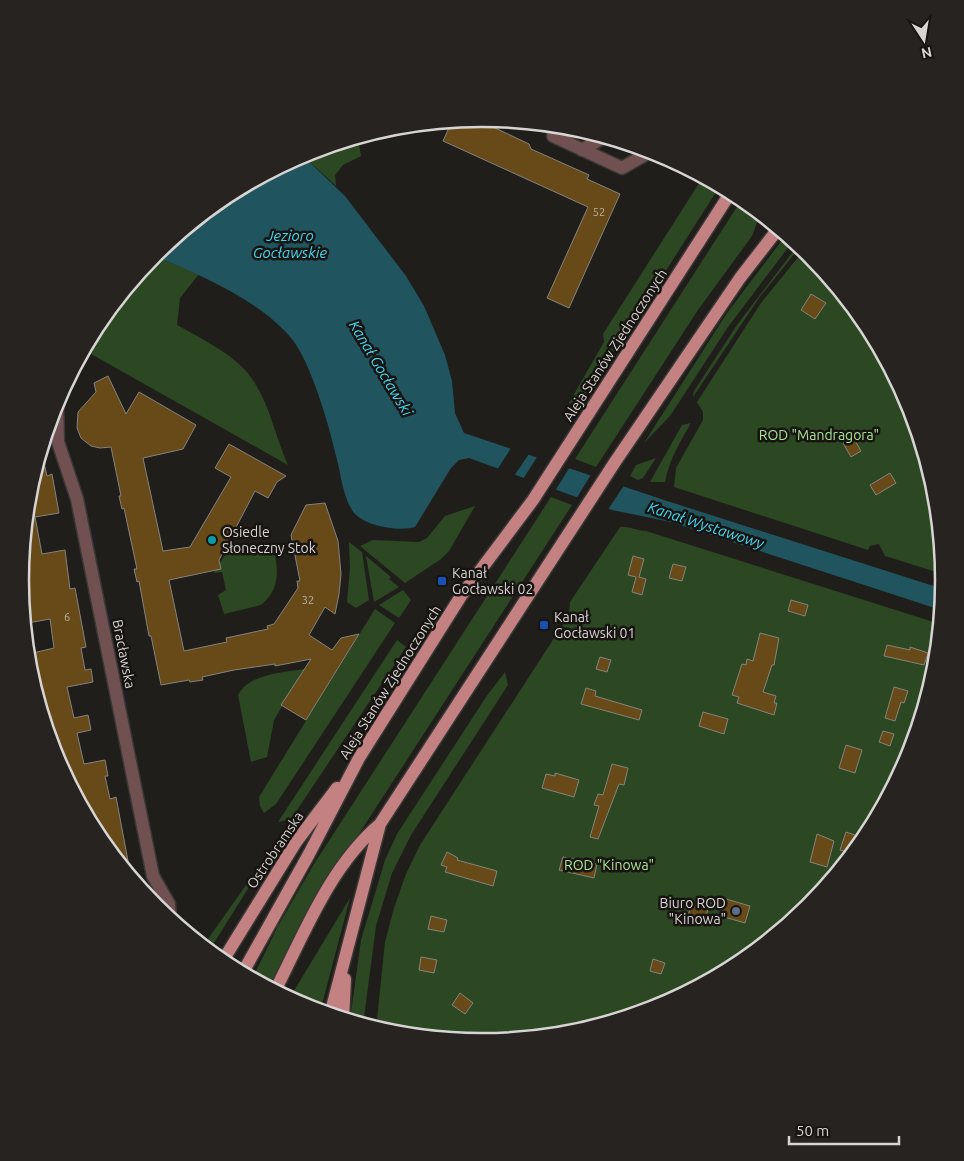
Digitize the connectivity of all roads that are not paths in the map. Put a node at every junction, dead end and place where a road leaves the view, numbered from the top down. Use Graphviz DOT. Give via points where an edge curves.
graph roads {
  1 [pos="553,136"];
  2 [pos="595,142"];
  3 [pos="582,150"];
  4 [pos="642,157"];
  5 [pos="726,199"];
  6 [pos="774,234"];
  7 [pos="58,422"];
  8 [pos="359,758"];
  9 [pos="380,824"];
  10 [pos="167,905"];
  11 [pos="227,955"];
  12 [pos="346,955"];
  13 [pos="246,967"];
  14 [pos="278,985"];
  15 [pos="332,1008"];
  16 [pos="343,1012"];
  1 -- 3 [label="street"];
  2 -- 3 [label="street"];
  3 -- 4 [label="street" via="622,168"];
  5 -- 8 [label="main road, Aleja Stanów Zjednoczonych" via="533,500 461,596"];
  6 -- 9 [label="main road" via="740,278 615,462"];
  7 -- 10 [label="street, Bracławska" via="58,442 77,499 153,876"];
  8 -- 11 [label="main road, Ostrobramska" via="296,842"];
  8 -- 13 [label="main road, Aleja Stanów Zjednoczonych"];
  9 -- 12 [label="main road"];
  9 -- 14 [label="main road" via="354,849 323,898"];
  12 -- 15 [label="main road"];
  12 -- 16 [label="main road"];
}
